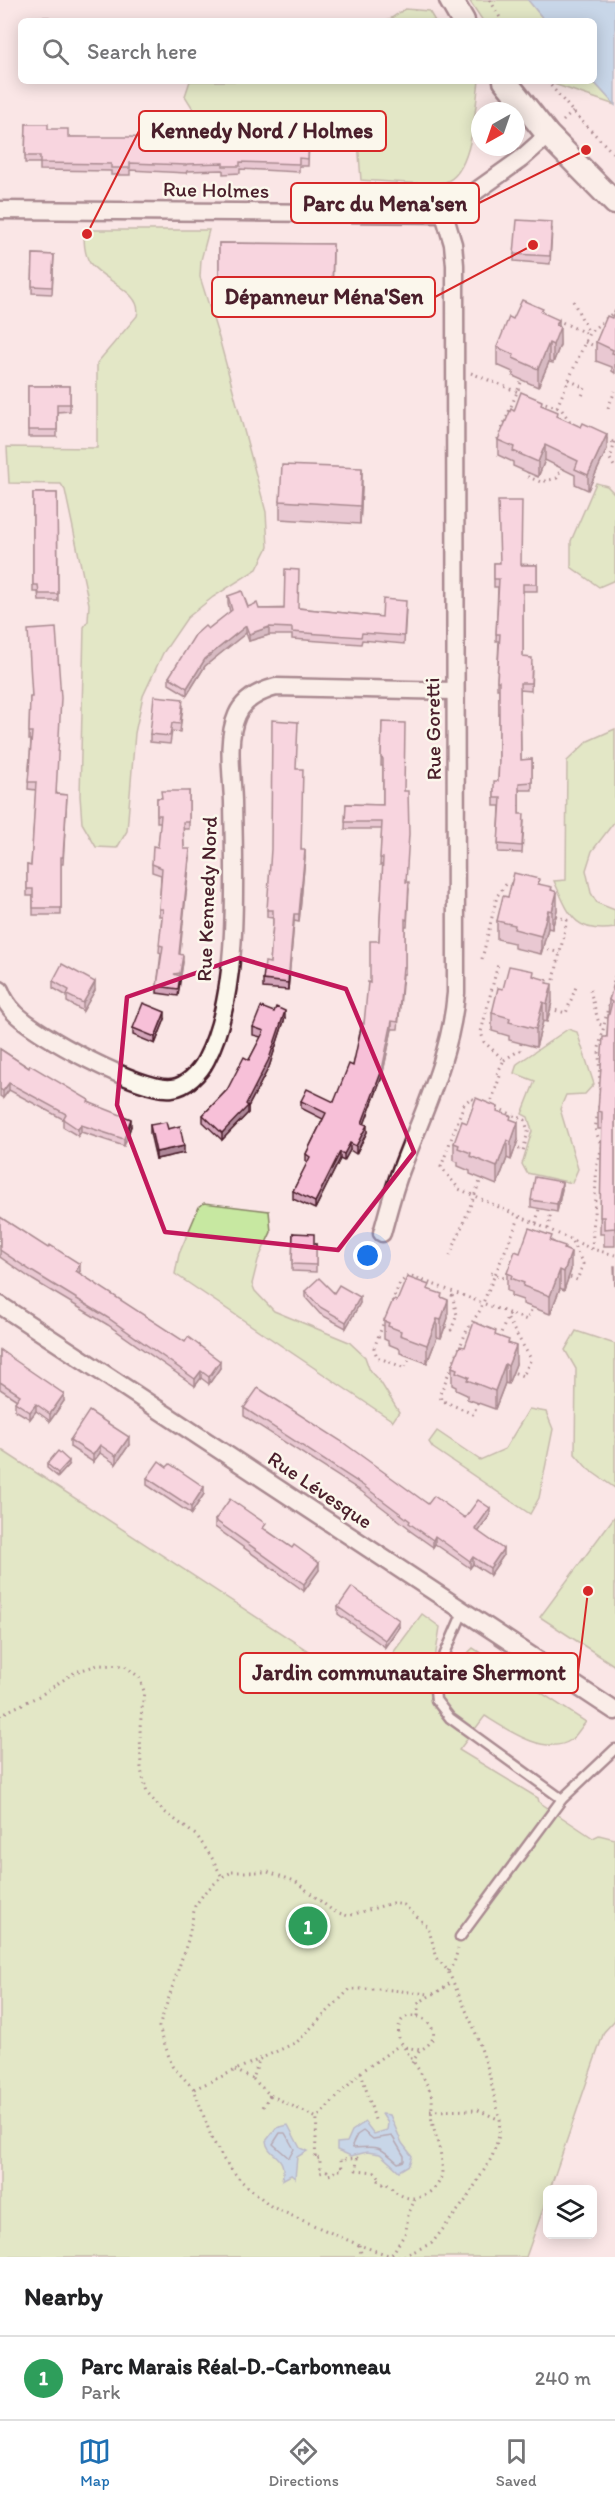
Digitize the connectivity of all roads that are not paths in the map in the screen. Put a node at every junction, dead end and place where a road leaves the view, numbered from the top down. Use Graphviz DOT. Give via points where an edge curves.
graph roads {
  1 [pos="451,0"];
  2 [pos="461,18"];
  3 [pos="507,84"];
  4 [pos="548,135"];
  5 [pos="615,203"];
  6 [pos="0,210"];
  7 [pos="444,214"];
  8 [pos="454,691"];
  9 [pos="0,990"];
  10 [pos="382,1233"];
  11 [pos="0,1305"];
  12 [pos="463,1612"];
  13 [pos="615,1711"];
  14 [pos="615,1749"];
  15 [pos="562,1799"];
  16 [pos="460,1937"];
  1 -- 2 [label="street"];
  3 -- 4 [label="street"];
  4 -- 5 [label="street"];
  4 -- 7 [label="street"];
  6 -- 7 [label="street, Rue Holmes"];
  7 -- 8 [label="street, Rue Goretti" via="456,265"];
  8 -- 9 [label="street, Rue Kennedy Nord" via="276,687 250,699 238,713 231,745 230,968 225,1002 206,1060 185,1083 173,1089 137,1080 65,1047 14,1012"];
  8 -- 10 [label="street, Rue Goretti" via="454,1020"];
  11 -- 12 [label="street, Rue Lévesque"];
  12 -- 13 [label="street, Rue Lévesque"];
  12 -- 15 [label="lane" via="434,1679 436,1700 450,1718"];
  14 -- 15 [label="lane"];
  15 -- 16 [label="lane"];
}
